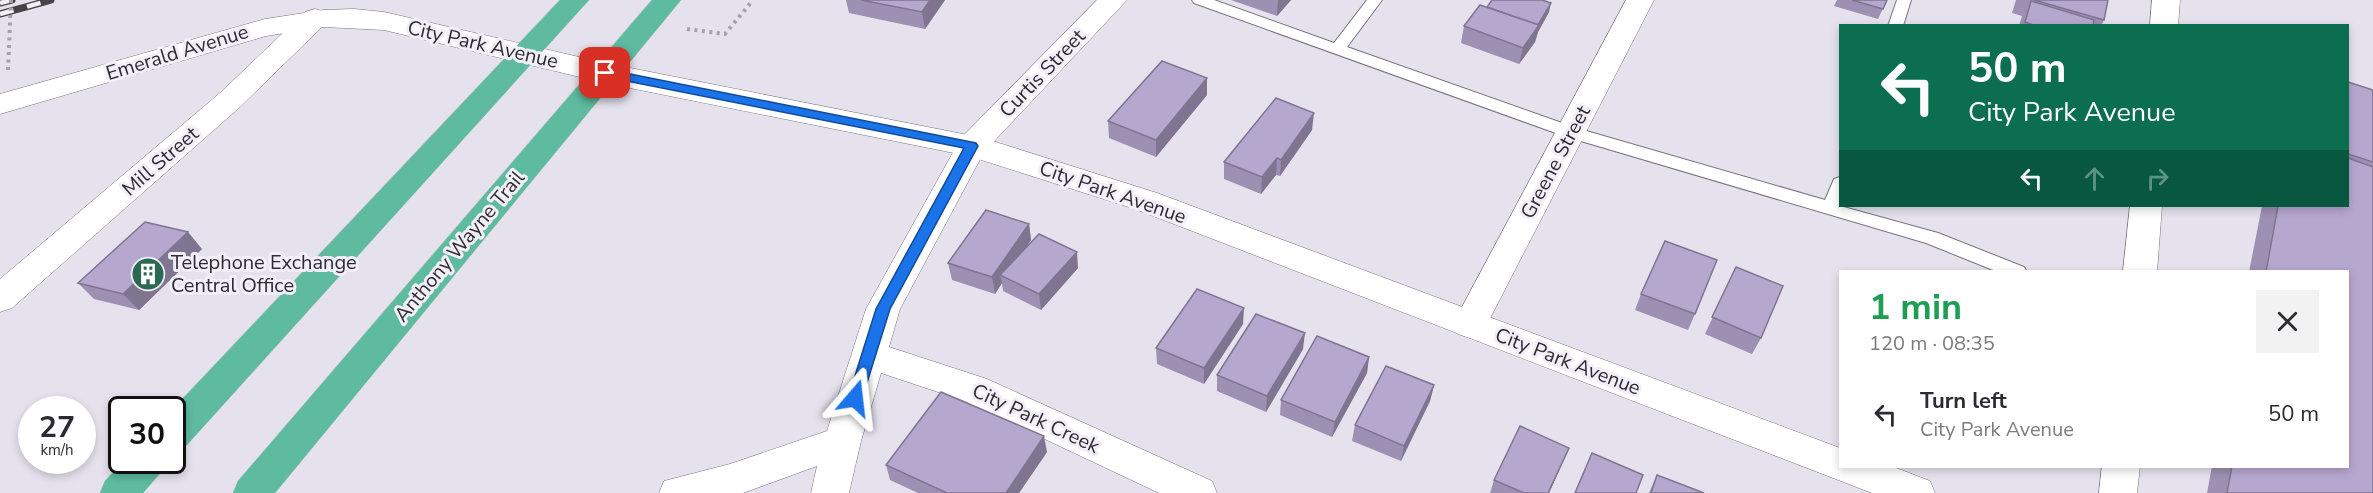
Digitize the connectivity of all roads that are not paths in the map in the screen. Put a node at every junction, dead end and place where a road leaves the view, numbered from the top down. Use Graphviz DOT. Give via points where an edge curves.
graph roads {
  1 [pos="575,0"];
  2 [pos="667,0"];
  3 [pos="1113,0"];
  4 [pos="1199,0"];
  5 [pos="1375,0"];
  6 [pos="1640,0"];
  7 [pos="1904,0"];
  8 [pos="2166,0"];
  9 [pos="357,16"];
  10 [pos="315,18"];
  11 [pos="1896,24"];
  12 [pos="2164,24"];
  13 [pos="1338,50"];
  14 [pos="526,54"];
  15 [pos="605,73"];
  16 [pos="0,104"];
  17 [pos="1570,132"];
  18 [pos="972,146"];
  19 [pos="1839,186"];
  20 [pos="2146,207"];
  21 [pos="1831,210"];
  22 [pos="2013,270"];
  23 [pos="2140,270"];
  24 [pos="0,299"];
  25 [pos="1470,324"];
  26 [pos="869,355"];
  27 [pos="186,421"];
  28 [pos="842,441"];
  29 [pos="1839,464"];
  30 [pos="1851,468"];
  31 [pos="2121,468"];
  32 [pos="136,474"];
  33 [pos="119,493"];
  34 [pos="252,493"];
  35 [pos="678,493"];
  36 [pos="830,493"];
  37 [pos="1198,493"];
  38 [pos="1916,493"];
  39 [pos="2118,493"];
  1 -- 14 [label="highway"];
  2 -- 15 [label="highway, Anthony Wayne Trail"];
  3 -- 18 [label="street, Curtis Street"];
  4 -- 13 [label="lane"];
  5 -- 13 [label="lane"];
  6 -- 17 [label="street, Greene Street"];
  7 -- 11 [label="lane"];
  8 -- 12 [label="street"];
  9 -- 10 [label="street, Emerald Avenue"];
  9 -- 14 [label="street, City Park Avenue"];
  10 -- 16 [label="street, Emerald Avenue" via="255,29"];
  10 -- 24 [label="street, Mill Street" via="230,100"];
  13 -- 17 [label="lane"];
  14 -- 15 [label="street, City Park Avenue"];
  14 -- 27 [label="highway"];
  15 -- 18 [label="street, City Park Avenue"];
  15 -- 34 [label="highway, Anthony Wayne Trail"];
  17 -- 21 [label="lane"];
  17 -- 25 [label="street, Greene Street"];
  18 -- 25 [label="street, City Park Avenue" via="1146,201"];
  18 -- 26 [label="street, Curtis Street" via="883,309"];
  19 -- 21 [label="lane"];
  20 -- 23 [label="street"];
  21 -- 22 [label="lane" via="1932,238"];
  25 -- 29 [label="street, City Park Avenue"];
  26 -- 28 [label="street, Curtis Street"];
  26 -- 37 [label="street, City Park Creek" via="974,388"];
  28 -- 35 [label="street" via="730,481"];
  28 -- 36 [label="street, Curtis Street"];
  30 -- 38 [label="street"];
  31 -- 39 [label="street"];
  32 -- 33 [label="highway"];
}
